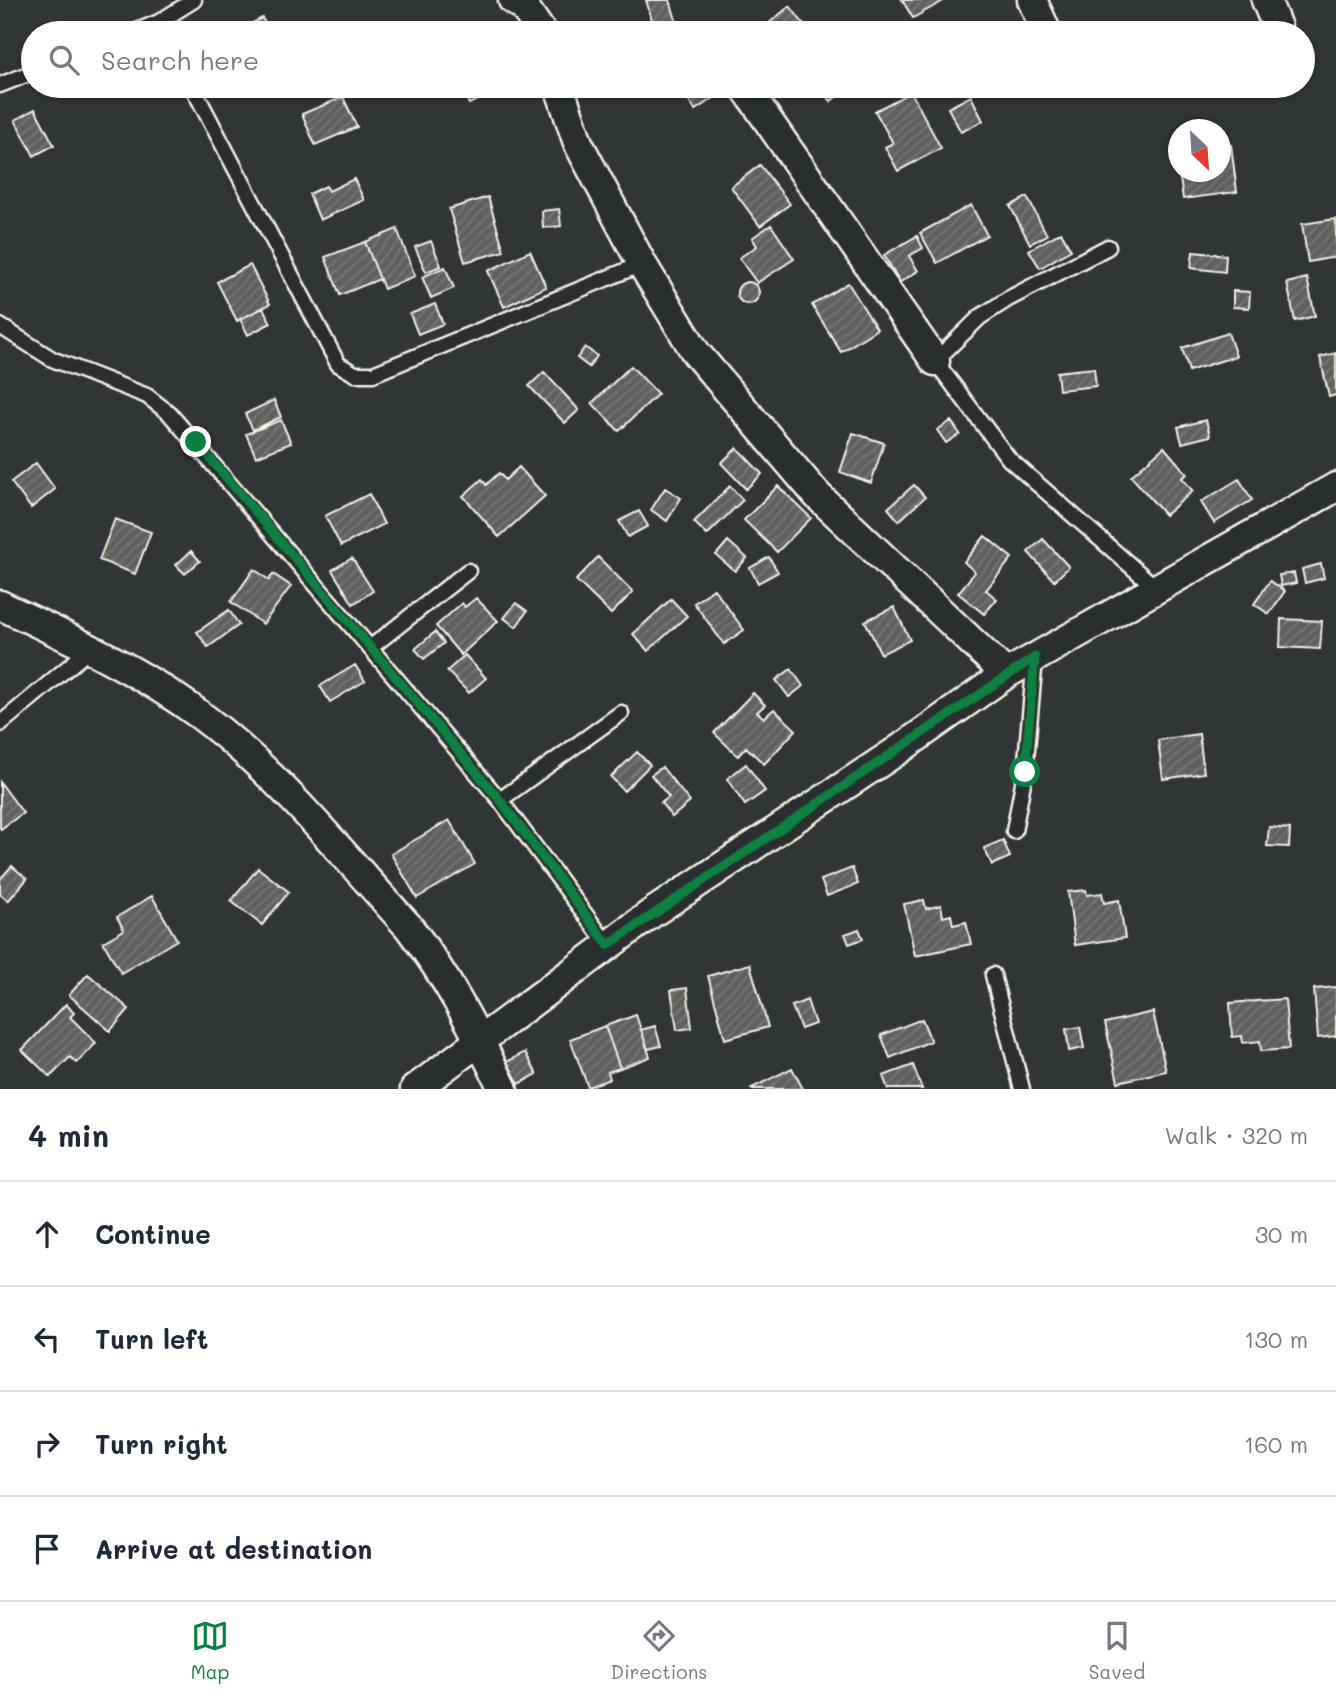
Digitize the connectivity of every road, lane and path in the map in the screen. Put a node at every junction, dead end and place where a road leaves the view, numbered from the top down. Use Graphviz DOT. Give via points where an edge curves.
graph roads {
  1 [pos="194,0"];
  2 [pos="513,0"];
  3 [pos="1032,0"];
  4 [pos="1266,0"];
  5 [pos="170,21"];
  6 [pos="534,21"];
  7 [pos="1042,21"];
  8 [pos="1275,21"];
  9 [pos="21,77"];
  10 [pos="0,85"];
  11 [pos="198,98"];
  12 [pos="563,98"];
  13 [pos="752,98"];
  14 [pos="1108,247"];
  15 [pos="642,264"];
  16 [pos="0,326"];
  17 [pos="935,361"];
  18 [pos="1336,487"];
  19 [pos="468,570"];
  20 [pos="1156,588"];
  21 [pos="0,605"];
  22 [pos="370,648"];
  23 [pos="89,650"];
  24 [pos="1035,657"];
  25 [pos="1006,674"];
  26 [pos="621,713"];
  27 [pos="0,724"];
  28 [pos="500,800"];
  29 [pos="1014,831"];
  30 [pos="608,945"];
  31 [pos="993,975"];
  32 [pos="480,1040"];
  33 [pos="415,1089"];
  34 [pos="503,1089"];
  35 [pos="1022,1089"];
  1 -- 5 [label="lane"];
  2 -- 6 [label="street"];
  3 -- 7 [label="street"];
  4 -- 8 [label="street"];
  9 -- 10 [label="lane"];
  11 -- 15 [label="lane" via="338,364 355,374 373,373"];
  12 -- 15 [label="street" via="578,142"];
  13 -- 17 [label="street"];
  14 -- 17 [label="lane" via="1031,284 980,317"];
  15 -- 25 [label="street" via="696,353 817,495"];
  16 -- 22 [label="lane" via="52,359 147,396 169,413"];
  17 -- 20 [label="lane" via="1009,459"];
  18 -- 20 [label="street"];
  19 -- 22 [label="lane"];
  20 -- 24 [label="street"];
  21 -- 23 [label="street"];
  22 -- 28 [label="lane"];
  23 -- 27 [label="lane"];
  23 -- 32 [label="street" via="200,715 249,757 408,926"];
  24 -- 25 [label="street"];
  24 -- 29 [label="lane" via="1025,772"];
  25 -- 30 [label="street"];
  26 -- 28 [label="lane"];
  28 -- 30 [label="lane"];
  30 -- 32 [label="street"];
  31 -- 35 [label="lane"];
  32 -- 33 [label="street"];
  32 -- 34 [label="street"];
}
